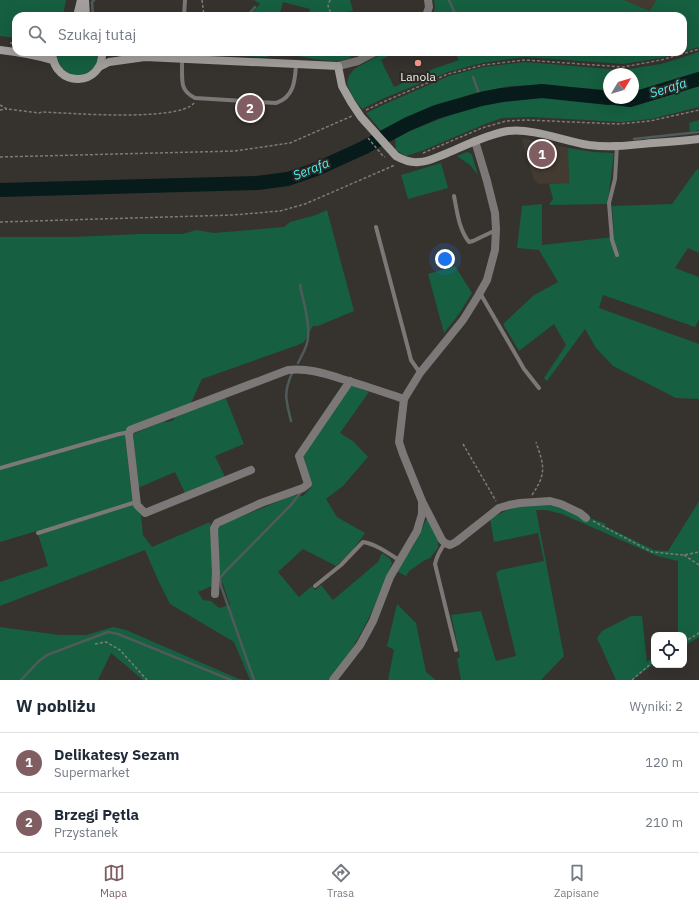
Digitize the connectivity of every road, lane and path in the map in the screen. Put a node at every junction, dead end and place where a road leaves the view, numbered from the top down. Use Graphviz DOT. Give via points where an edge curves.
graph roads {
  1 [pos="81,0"];
  2 [pos="85,0"];
  3 [pos="185,0"];
  4 [pos="202,0"];
  5 [pos="330,0"];
  6 [pos="428,0"];
  7 [pos="78,12"];
  8 [pos="86,12"];
  9 [pos="184,12"];
  10 [pos="204,12"];
  11 [pos="330,12"];
  12 [pos="427,12"];
  13 [pos="699,49"];
  14 [pos="0,50"];
  15 [pos="12,51"];
  16 [pos="687,52"];
  17 [pos="37,56"];
  18 [pos="52,56"];
  19 [pos="101,56"];
  20 [pos="138,56"];
  21 [pos="182,56"];
  22 [pos="366,56"];
  23 [pos="675,56"];
  24 [pos="145,58"];
  25 [pos="296,64"];
  26 [pos="338,66"];
  27 [pos="98,67"];
  28 [pos="194,103"];
  29 [pos="0,105"];
  30 [pos="7,109"];
  31 [pos="0,110"];
  32 [pos="359,115"];
  33 [pos="365,134"];
  34 [pos="699,139"];
  35 [pos="475,141"];
  36 [pos="616,146"];
  37 [pos="383,156"];
  38 [pos="0,157"];
  39 [pos="454,196"];
  40 [pos="124,218"];
  41 [pos="0,222"];
  42 [pos="376,227"];
  43 [pos="496,229"];
  44 [pos="617,255"];
  45 [pos="480,293"];
  46 [pos="420,373"];
  47 [pos="350,381"];
  48 [pos="539,388"];
  49 [pos="404,399"];
  50 [pos="130,432"];
  51 [pos="536,442"];
  52 [pos="463,444"];
  53 [pos="0,468"];
  54 [pos="251,470"];
  55 [pos="137,501"];
  56 [pos="422,501"];
  57 [pos="528,502"];
  58 [pos="500,508"];
  59 [pos="586,518"];
  60 [pos="38,533"];
  61 [pos="445,543"];
  62 [pos="699,552"];
  63 [pos="684,555"];
  64 [pos="399,560"];
  65 [pos="699,565"];
  66 [pos="315,586"];
  67 [pos="215,594"];
  68 [pos="699,634"];
  69 [pos="687,640"];
  70 [pos="95,644"];
  71 [pos="456,650"];
  72 [pos="651,664"];
  73 [pos="147,680"];
  74 [pos="333,680"];
  75 [pos="632,680"];
  1 -- 7 [label="street"];
  2 -- 8 [label="street"];
  3 -- 9 [label="lane"];
  4 -- 10 [label="path"];
  5 -- 11 [label="path" via="328,6"];
  6 -- 12 [label="street"];
  13 -- 16 [label="path"];
  14 -- 15 [label="street"];
  17 -- 18 [label="street"];
  18 -- 27 [label="street" via="55,67 61,74 72,79 90,76"];
  19 -- 27 [label="street"];
  20 -- 24 [label="street"];
  21 -- 24 [label="street"];
  21 -- 25 [label="street"];
  21 -- 25 [label="lane" via="182,84 185,91 195,98 280,102 293,88"];
  22 -- 26 [label="street"];
  23 -- 32 [label="path" via="623,67 525,60 482,65 448,74"];
  24 -- 27 [label="street" via="110,62"];
  25 -- 26 [label="street"];
  26 -- 32 [label="street" via="344,90"];
  28 -- 30 [label="path" via="187,109 172,112 118,116 38,113"];
  29 -- 30 [label="path"];
  30 -- 31 [label="path"];
  32 -- 35 [label="street" via="392,153 411,162 433,159"];
  32 -- 38 [label="path" via="290,143 235,151"];
  33 -- 37 [label="path"];
  34 -- 36 [label="street"];
  35 -- 36 [label="street" via="502,132 517,131 590,145"];
  35 -- 43 [label="street" via="495,213"];
  36 -- 44 [label="lane" via="615,179 609,203 612,240"];
  39 -- 43 [label="lane" via="464,234 470,242"];
  40 -- 41 [label="path"];
  42 -- 46 [label="lane" via="409,354"];
  43 -- 45 [label="street" via="495,250 487,280"];
  45 -- 46 [label="street" via="463,320"];
  45 -- 48 [label="lane" via="524,369"];
  46 -- 49 [label="street"];
  47 -- 49 [label="street"];
  47 -- 50 [label="street" via="317,371 288,370"];
  47 -- 67 [label="street" via="299,456 308,484 217,523 214,528"];
  49 -- 56 [label="street" via="399,442"];
  50 -- 53 [label="lane"];
  50 -- 55 [label="street"];
  51 -- 57 [label="path" via="542,460 542,475"];
  52 -- 58 [label="path"];
  54 -- 55 [label="street" via="144,513 137,505"];
  55 -- 60 [label="lane"];
  56 -- 61 [label="street"];
  56 -- 64 [label="street" via="422,514 417,531"];
  57 -- 58 [label="street"];
  57 -- 59 [label="street" via="550,501 561,504"];
  58 -- 61 [label="street" via="456,542 450,545"];
  59 -- 63 [label="path" via="652,552"];
  61 -- 71 [label="lane" via="436,557 435,564"];
  62 -- 63 [label="path"];
  63 -- 65 [label="path"];
  64 -- 66 [label="lane" via="380,548 363,542 341,565"];
  64 -- 74 [label="street" via="360,645"];
  68 -- 69 [label="path"];
  70 -- 73 [label="path" via="106,642 120,650"];
  72 -- 75 [label="path"];
}
